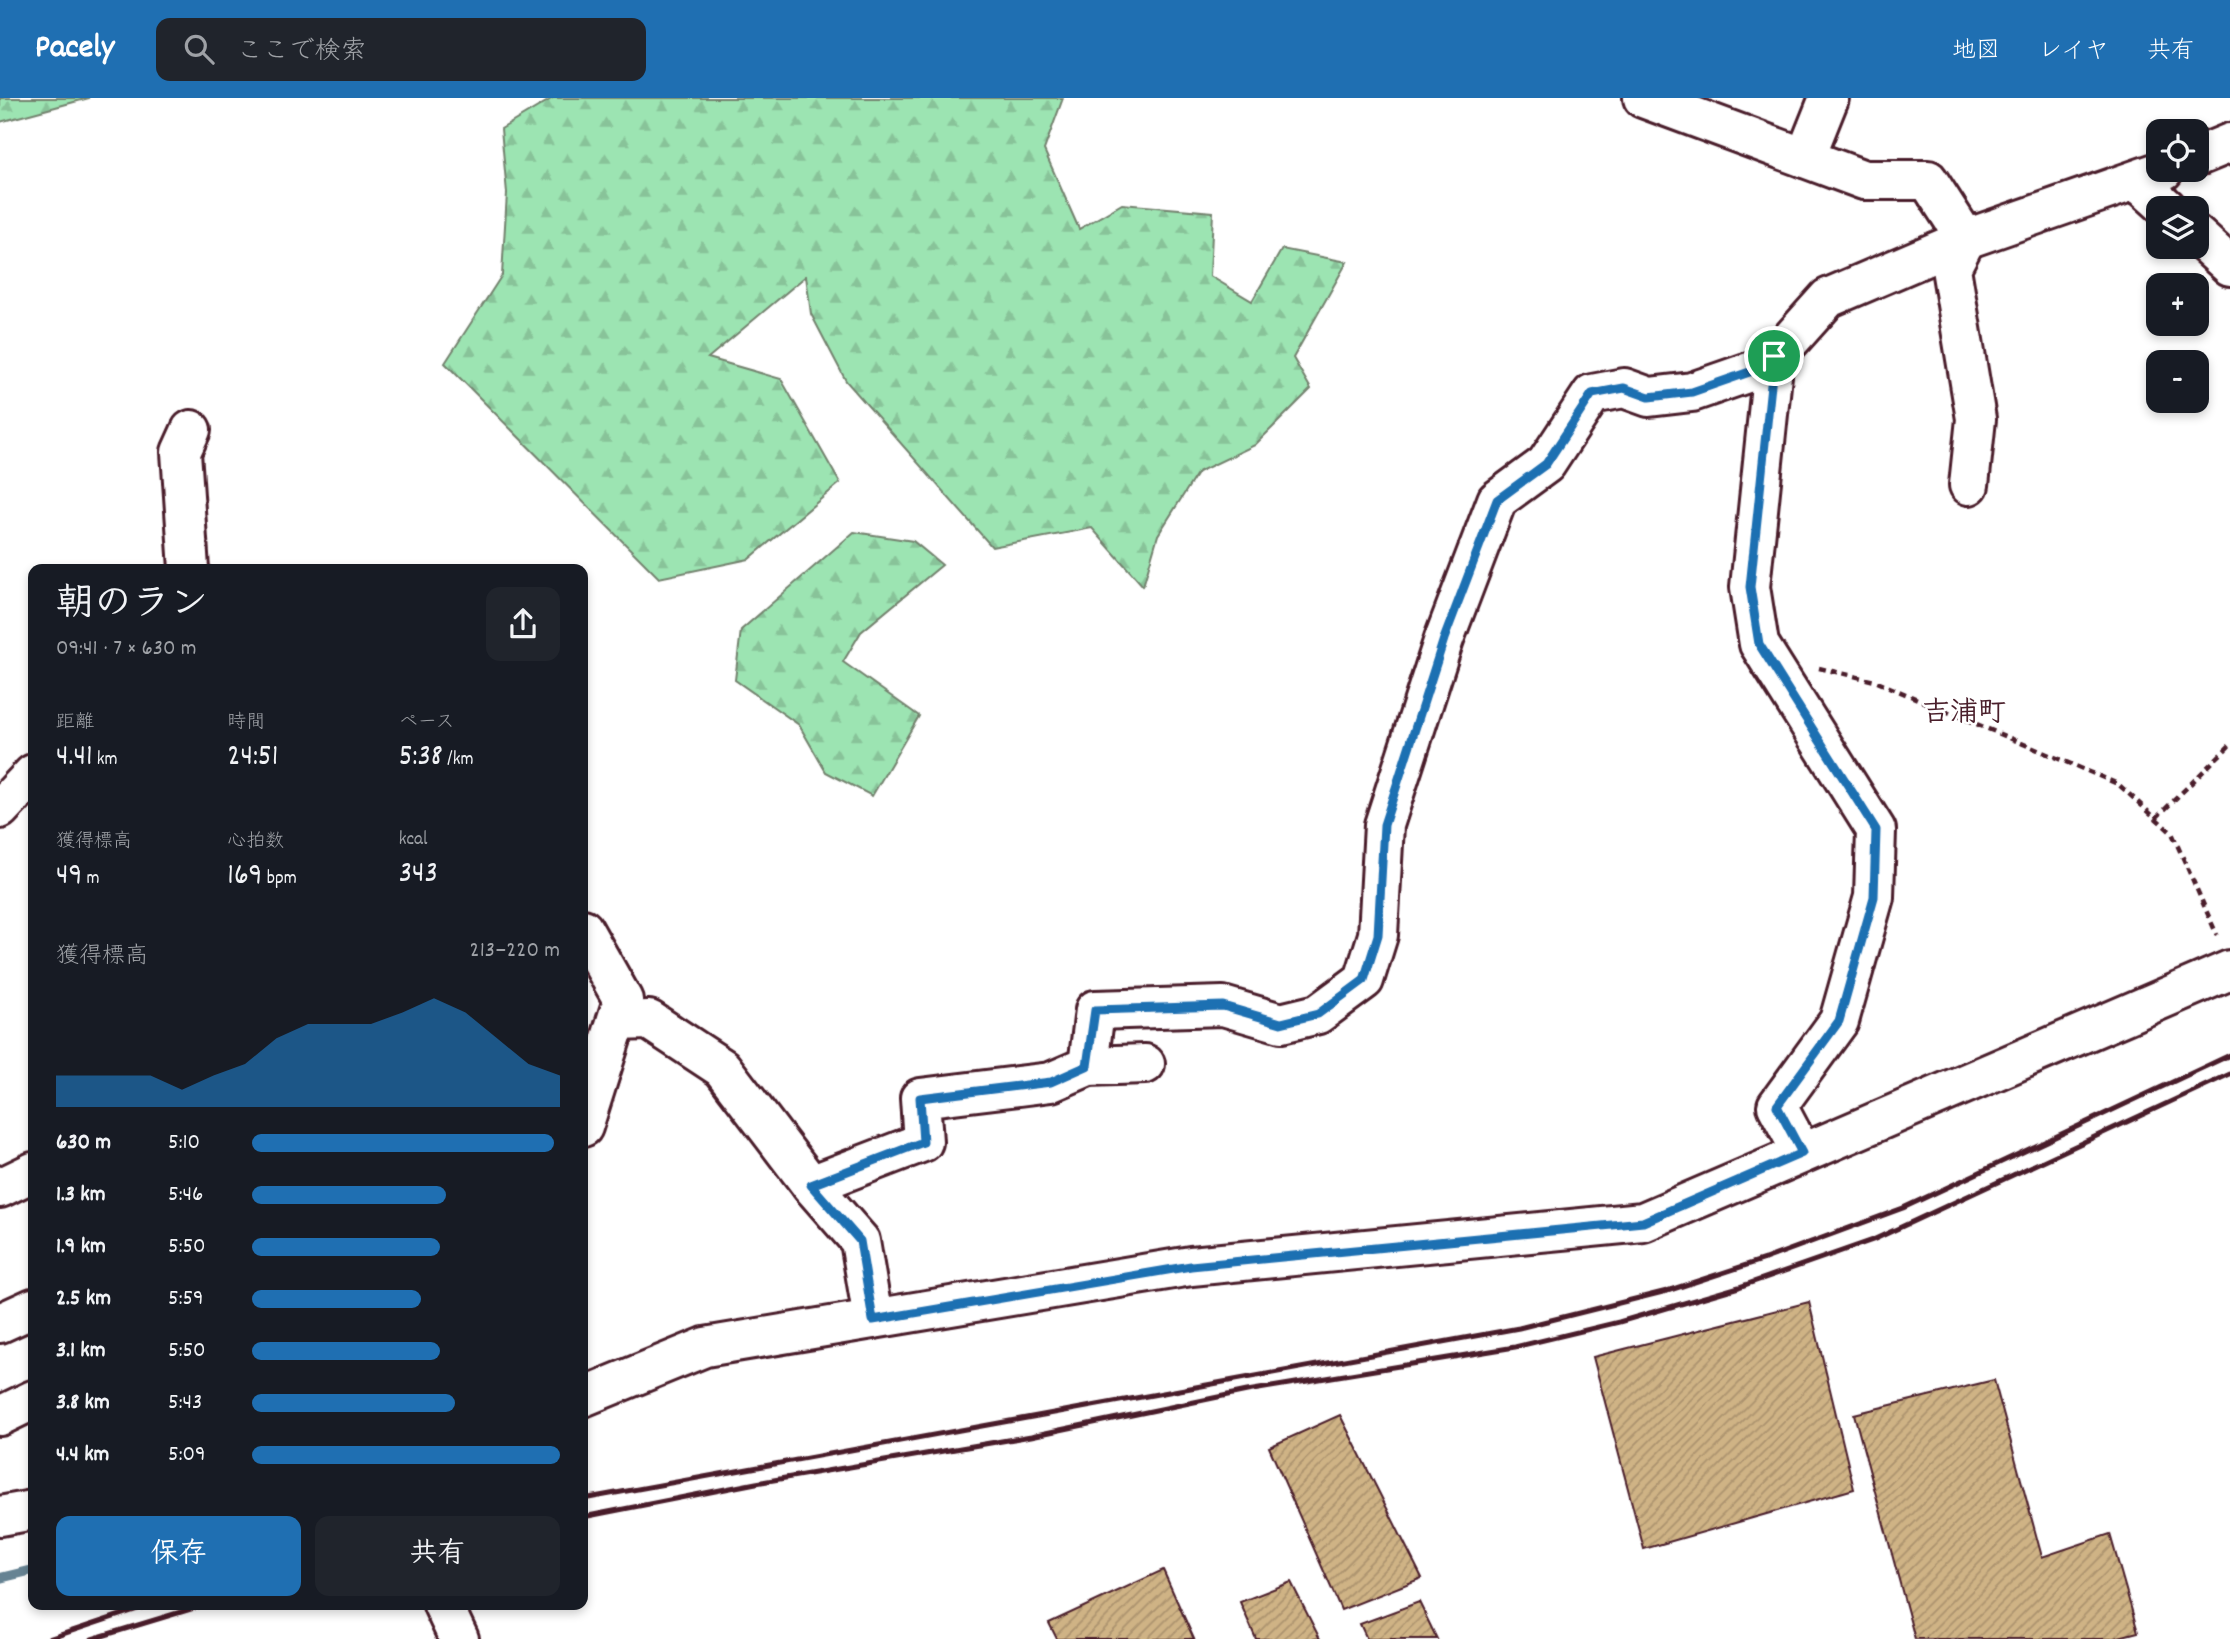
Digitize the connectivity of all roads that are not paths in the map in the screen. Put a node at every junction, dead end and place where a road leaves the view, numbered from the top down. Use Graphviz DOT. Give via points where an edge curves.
graph roads {
  1 [pos="1643,98"];
  2 [pos="1829,98"];
  3 [pos="2230,144"];
  4 [pos="2209,152"];
  5 [pos="1805,158"];
  6 [pos="2146,176"];
  7 [pos="1966,239"];
  8 [pos="2209,247"];
  9 [pos="2230,266"];
  10 [pos="1774,356"];
  11 [pos="191,430"];
  12 [pos="1969,485"];
  13 [pos="189,564"];
  14 [pos="28,779"];
  15 [pos="0,809"];
  16 [pos="588,938"];
  17 [pos="2225,955"];
  18 [pos="617,1021"];
  19 [pos="1145,1064"];
  20 [pos="1087,1066"];
  21 [pos="588,1111"];
  22 [pos="1802,1153"];
  23 [pos="28,1174"];
  24 [pos="811,1185"];
  25 [pos="0,1188"];
  26 [pos="28,1310"];
  27 [pos="873,1320"];
  28 [pos="0,1324"];
  29 [pos="588,1395"];
  30 [pos="28,1402"];
  31 [pos="0,1416"];
  32 [pos="28,1511"];
  33 [pos="0,1516"];
  34 [pos="445,1610"];
  35 [pos="459,1639"];
  1 -- 5 [label="street"];
  2 -- 5 [label="street"];
  3 -- 4 [label="street"];
  5 -- 7 [label="street" via="1864,180 1928,180"];
  6 -- 7 [label="street"];
  7 -- 10 [label="street" via="1828,298"];
  7 -- 12 [label="street" via="1951,268 1976,419"];
  8 -- 9 [label="street"];
  10 -- 20 [label="street" via="1761,368 1692,392 1649,397 1624,388 1592,394 1546,464 1497,500 1444,639 1384,825 1378,935 1364,980 1318,1014 1281,1023 1223,1006 1095,1010"];
  10 -- 22 [label="street" via="1750,587 1759,644 1876,830 1874,897 1839,1021 1777,1106"];
  11 -- 13 [label="street" via="181,452"];
  14 -- 15 [label="street"];
  16 -- 18 [label="street" via="623,1000"];
  17 -- 22 [label="street"];
  18 -- 21 [label="street"];
  18 -- 24 [label="street" via="649,1020 722,1068"];
  19 -- 20 [label="street"];
  20 -- 24 [label="street" via="1051,1082 920,1098 923,1142"];
  22 -- 27 [label="street" via="1643,1222 1191,1266"];
  23 -- 25 [label="street"];
  24 -- 27 [label="street" via="860,1241"];
  26 -- 28 [label="street"];
  27 -- 29 [label="street" via="705,1348"];
  30 -- 31 [label="street"];
  32 -- 33 [label="street"];
  34 -- 35 [label="street"];
}
